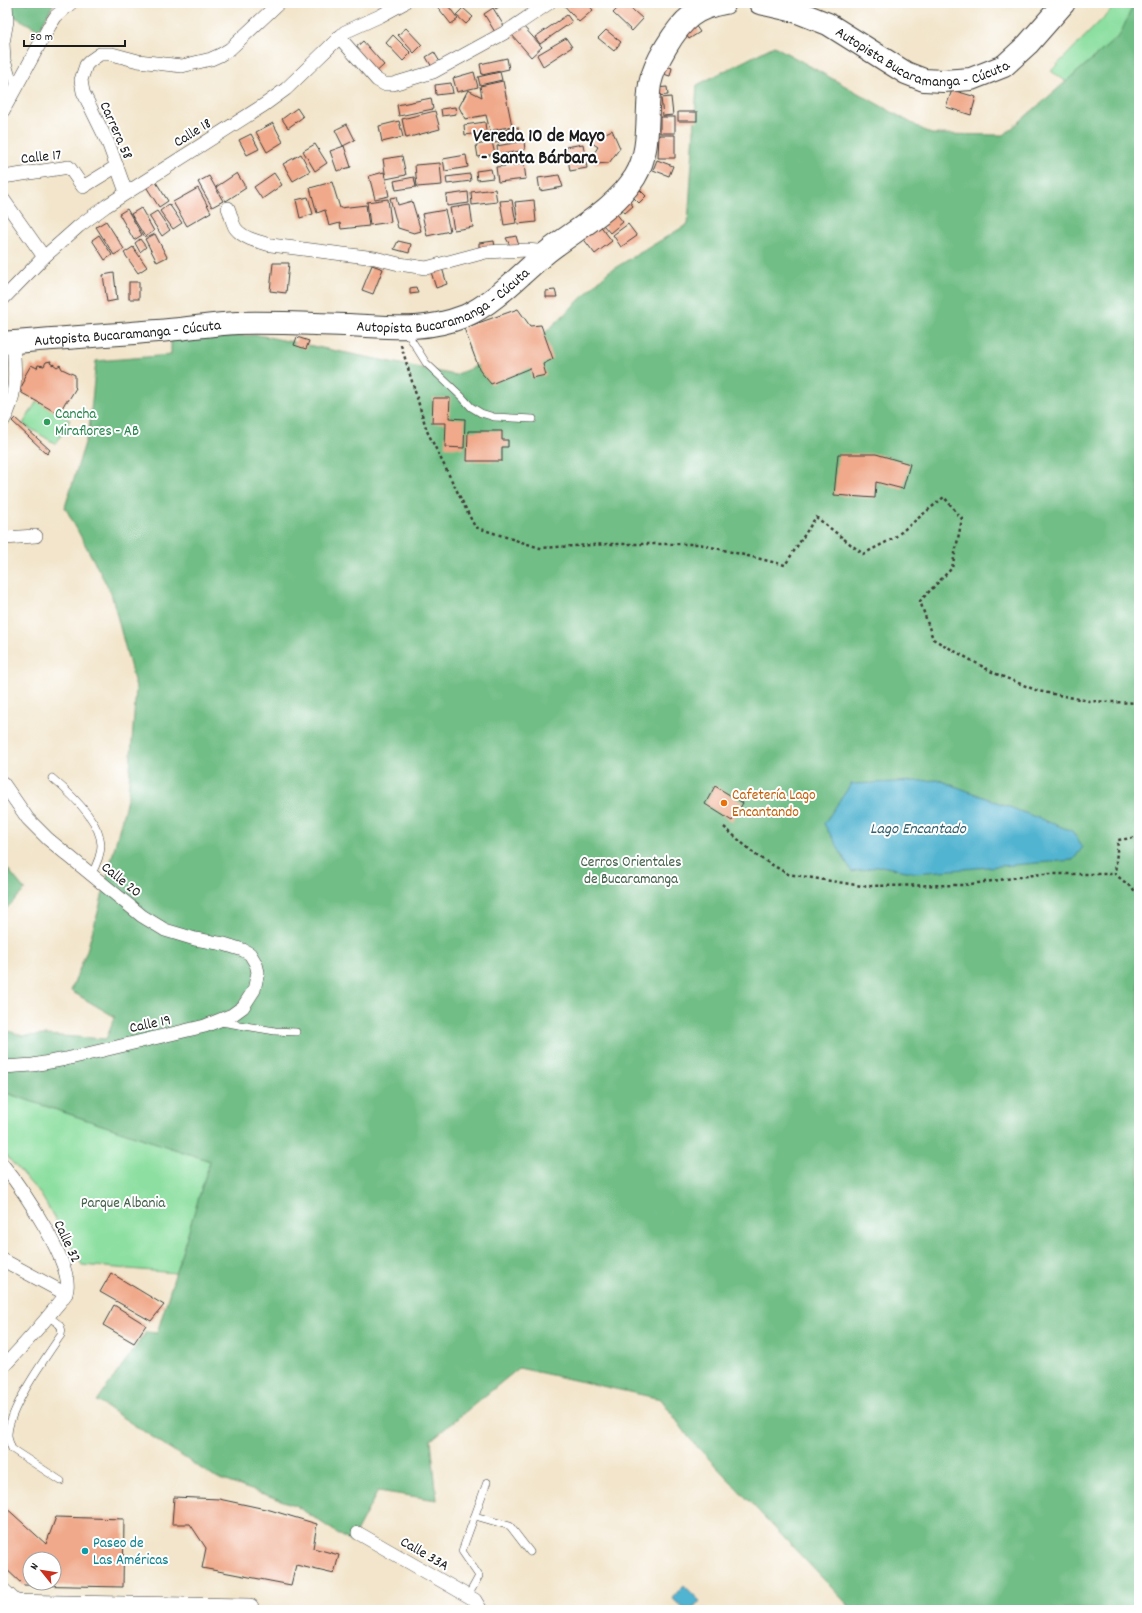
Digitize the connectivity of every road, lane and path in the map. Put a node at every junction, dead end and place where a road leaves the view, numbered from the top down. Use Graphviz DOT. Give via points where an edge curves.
graph roads {
  1 [pos="9,3"];
  2 [pos="71,3"];
  3 [pos="279,3"];
  4 [pos="404,3"];
  5 [pos="549,3"];
  6 [pos="725,3"];
  7 [pos="760,3"];
  8 [pos="1064,3"];
  9 [pos="339,37"];
  10 [pos="16,88"];
  11 [pos="3,111"];
  12 [pos="117,166"];
  13 [pos="3,177"];
  14 [pos="126,192"];
  15 [pos="5,205"];
  16 [pos="228,208"];
  17 [pos="547,252"];
  18 [pos="44,257"];
  19 [pos="3,299"];
  20 [pos="400,327"];
  21 [pos="8,343"];
  22 [pos="533,419"];
  23 [pos="3,422"];
  24 [pos="36,536"];
  25 [pos="3,538"];
  26 [pos="1139,703"];
  27 [pos="52,778"];
  28 [pos="3,783"];
  29 [pos="724,827"];
  30 [pos="1139,837"];
  31 [pos="1114,874"];
  32 [pos="92,875"];
  33 [pos="1139,894"];
  34 [pos="250,954"];
  35 [pos="216,1021"];
  36 [pos="296,1032"];
  37 [pos="3,1067"];
  38 [pos="3,1165"];
  39 [pos="3,1260"];
  40 [pos="66,1294"];
  41 [pos="48,1317"];
  42 [pos="3,1367"];
  43 [pos="61,1481"];
  44 [pos="487,1482"];
  45 [pos="475,1516"];
  46 [pos="358,1533"];
  47 [pos="530,1552"];
  48 [pos="3,1589"];
  49 [pos="475,1602"];
  50 [pos="13,1605"];
  51 [pos="250,1609"];
  1 -- 10 [label="lane" via="7,60"];
  2 -- 10 [label="street" via="50,25"];
  3 -- 12 [label="street, Carrera 58" via="220,56 182,66 100,54 86,65 81,80 83,92"];
  4 -- 9 [label="street, Calle 18"];
  5 -- 9 [label="street" via="506,32 433,72 393,84 384,84 377,80"];
  6 -- 17 [label="highway, Autopista Bucaramanga - Cúcuta" via="690,16 672,38 659,61 650,83 644,156 635,177 612,203"];
  7 -- 8 [label="highway, Autopista Bucaramanga - Cúcuta" via="795,11 828,24 906,73 924,80 943,81 971,79 1004,66 1028,44"];
  9 -- 14 [label="street, Calle 18" via="296,79 264,105"];
  10 -- 11 [label="street"];
  12 -- 13 [label="street, Calle 17" via="83,187 69,167"];
  12 -- 14 [label="street, Carrera 58"];
  14 -- 18 [label="street, Calle 18" via="79,226"];
  15 -- 18 [label="street"];
  16 -- 17 [label="street" via="236,229 255,241 376,258 426,268 486,252"];
  17 -- 20 [label="highway, Autopista Bucaramanga - Cúcuta" via="483,307 437,325"];
  18 -- 19 [label="street, Calle 18"];
  20 -- 21 [label="highway, Autopista Bucaramanga - Cúcuta" via="224,324"];
  20 -- 22 [label="lane" via="426,363 471,407 494,417"];
  20 -- 26 [label="path" via="427,431 475,527 540,548 609,544 699,544 785,565 816,517 863,554 894,538 944,497 962,519 952,568 920,601 933,639 994,673 1038,691 1089,701"];
  21 -- 23 [label="street" via="19,369 13,398"];
  24 -- 25 [label="street"];
  27 -- 32 [label="lane" via="75,798 96,828 101,845"];
  28 -- 32 [label="street, Calle 20" via="28,819"];
  29 -- 31 [label="path" via="757,856 788,874 862,886 964,885 1041,874"];
  30 -- 31 [label="path" via="1118,840"];
  31 -- 33 [label="path"];
  32 -- 34 [label="street, Calle 20" via="142,916 165,930 224,944"];
  34 -- 35 [label="street, Calle 19" via="258,972 254,990 243,1007 232,1015"];
  35 -- 36 [label="lane"];
  35 -- 37 [label="street, Calle 19" via="183,1032 66,1059"];
  38 -- 40 [label="street, Calle 32" via="39,1218 58,1254 66,1275"];
  39 -- 40 [label="street"];
  40 -- 41 [label="street"];
  41 -- 42 [label="street"];
  41 -- 43 [label="lane" via="61,1326 61,1335 21,1399 10,1427 9,1441 12,1449"];
  44 -- 45 [label="lane"];
  45 -- 47 [label="lane" via="510,1526"];
  45 -- 49 [label="lane" via="462,1552 479,1576"];
  46 -- 49 [label="street, Calle 33A"];
  48 -- 50 [label="street"];
  50 -- 51 [label="street"];
}
